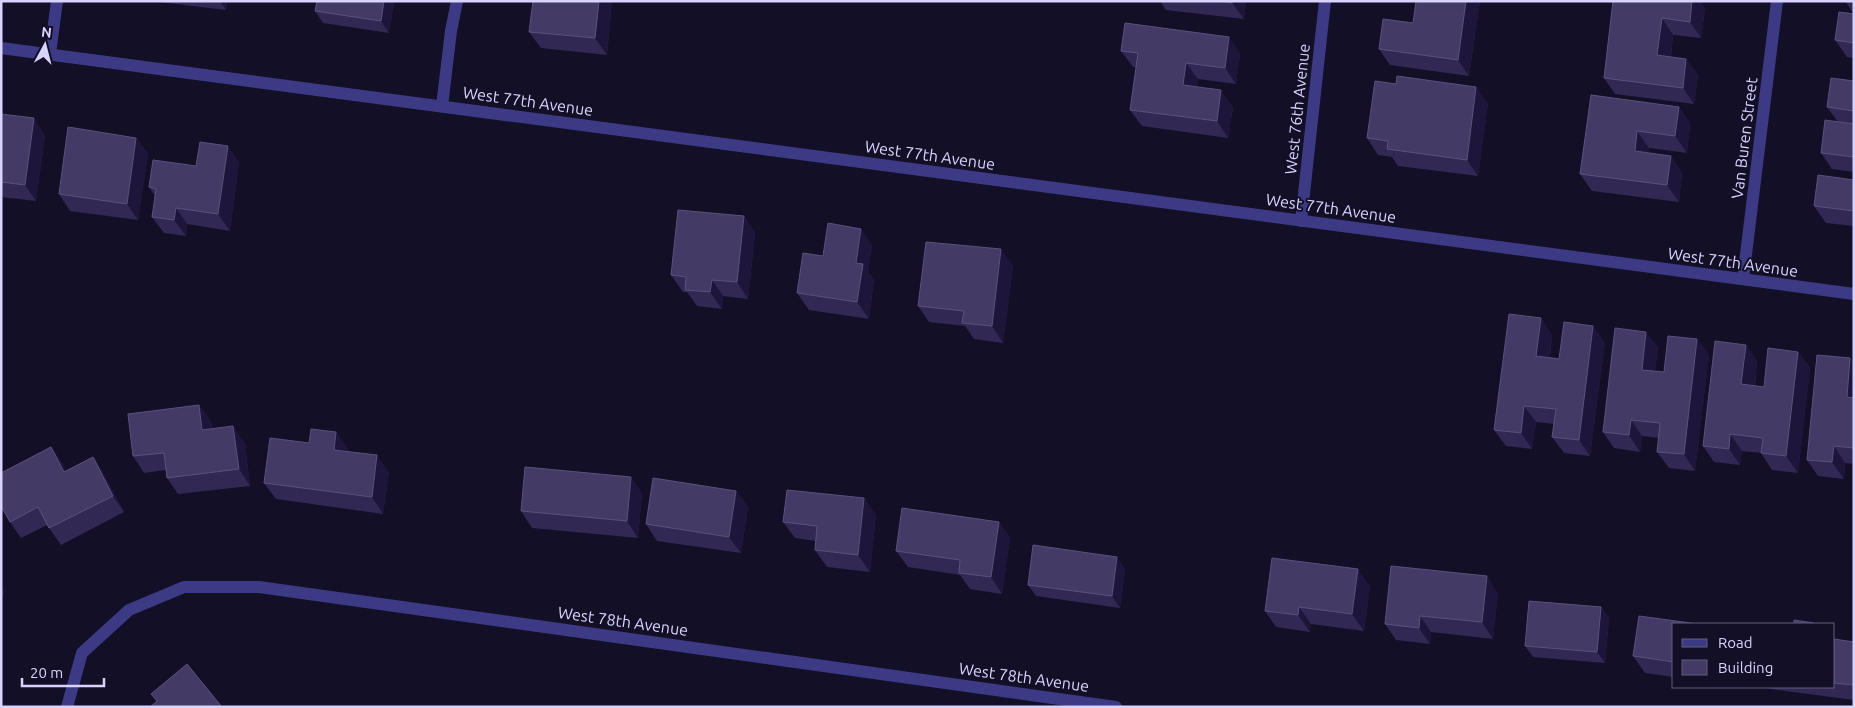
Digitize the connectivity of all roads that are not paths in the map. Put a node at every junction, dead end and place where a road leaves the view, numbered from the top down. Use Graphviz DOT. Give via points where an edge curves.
graph roads {
  1 [pos="57,1"];
  2 [pos="457,1"];
  3 [pos="1325,1"];
  4 [pos="1777,1"];
  5 [pos="1,48"];
  6 [pos="50,54"];
  7 [pos="442,106"];
  8 [pos="1301,220"];
  9 [pos="1743,280"];
  10 [pos="1854,294"];
  11 [pos="67,707"];
  12 [pos="1116,707"];
  1 -- 6 [label="street"];
  2 -- 7 [label="street"];
  3 -- 8 [label="street, West 76th Avenue"];
  4 -- 9 [label="street, Van Buren Street"];
  5 -- 6 [label="street, West 77th Avenue"];
  6 -- 7 [label="street, West 77th Avenue"];
  7 -- 8 [label="street, West 77th Avenue"];
  8 -- 9 [label="street, West 77th Avenue"];
  9 -- 10 [label="street, West 77th Avenue"];
  11 -- 12 [label="street, West 78th Avenue" via="82,653 128,610 184,587 259,587"];
}
